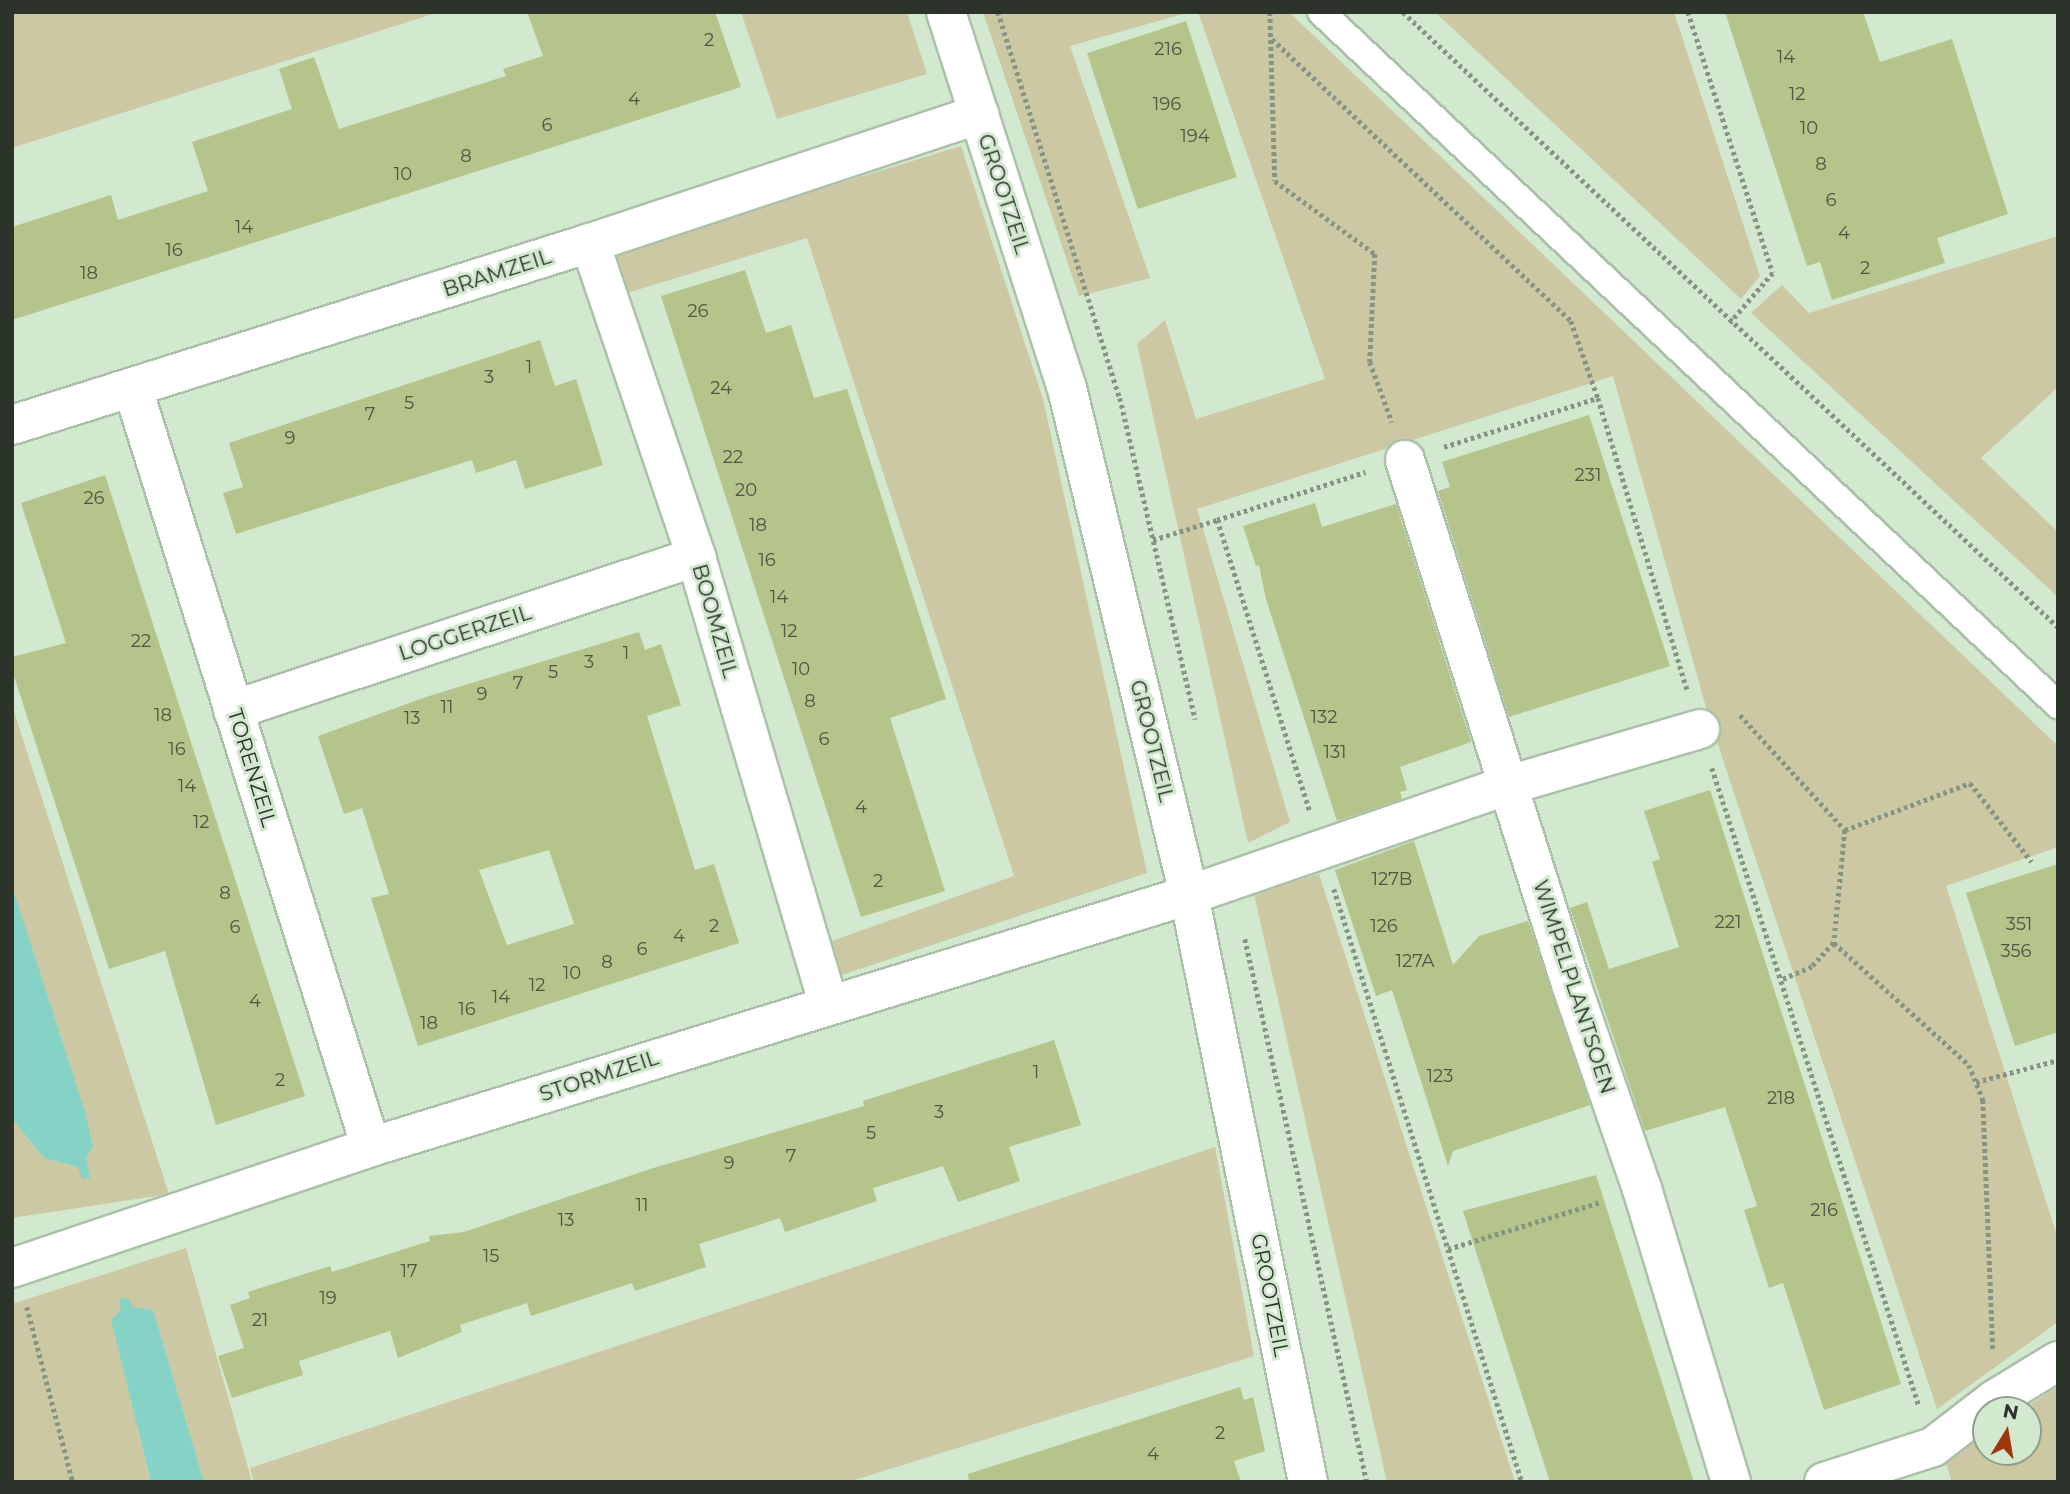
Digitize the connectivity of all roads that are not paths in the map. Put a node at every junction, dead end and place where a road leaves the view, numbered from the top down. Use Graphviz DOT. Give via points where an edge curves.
graph roads {
  1 [pos="946,12"];
  2 [pos="1321,12"];
  3 [pos="979,114"];
  4 [pos="590,243"];
  5 [pos="133,389"];
  6 [pos="12,425"];
  7 [pos="1405,460"];
  8 [pos="696,557"];
  9 [pos="2058,705"];
  10 [pos="233,710"];
  11 [pos="1700,729"];
  12 [pos="1509,785"];
  13 [pos="1189,895"];
  14 [pos="828,1003"];
  15 [pos="371,1147"];
  16 [pos="14,1268"];
  17 [pos="2058,1361"];
  18 [pos="1308,1482"];
  19 [pos="1731,1482"];
  20 [pos="1824,1482"];
  1 -- 3 [label="street, GROOTZEIL"];
  2 -- 9 [label="lane"];
  3 -- 4 [label="street, BRAMZEIL"];
  3 -- 13 [label="street, GROOTZEIL" via="1067,388"];
  4 -- 5 [label="street, BRAMZEIL"];
  4 -- 8 [label="street, BOOMZEIL"];
  5 -- 6 [label="street, BRAMZEIL"];
  5 -- 10 [label="street, TORENZEIL"];
  7 -- 12 [label="street, WIMPELPLANTSOEN"];
  8 -- 10 [label="street, LOGGERZEIL"];
  8 -- 14 [label="street, BOOMZEIL"];
  10 -- 15 [label="street, TORENZEIL"];
  11 -- 12 [label="street"];
  12 -- 13 [label="street"];
  12 -- 19 [label="street, WIMPELPLANTSOEN" via="1642,1189"];
  13 -- 14 [label="street, STORMZEIL"];
  13 -- 18 [label="street, GROOTZEIL"];
  14 -- 15 [label="street, STORMZEIL"];
  15 -- 16 [label="street, STORMZEIL"];
  17 -- 20 [label="street" via="1994,1400 1933,1447"];
}
